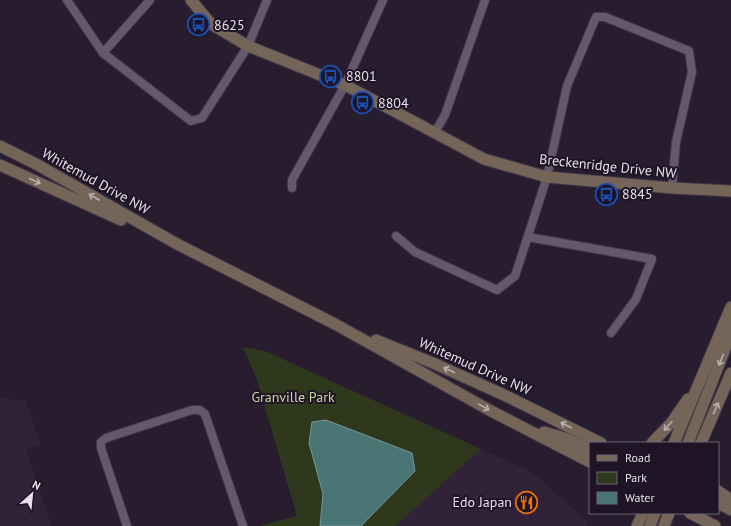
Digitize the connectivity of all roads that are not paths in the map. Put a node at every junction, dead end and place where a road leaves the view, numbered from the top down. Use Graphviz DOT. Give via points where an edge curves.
graph roads {
  1 [pos="67,0"];
  2 [pos="150,0"];
  3 [pos="191,0"];
  4 [pos="267,0"];
  5 [pos="383,0"];
  6 [pos="485,0"];
  7 [pos="248,46"];
  8 [pos="103,53"];
  9 [pos="345,85"];
  10 [pos="435,132"];
  11 [pos="0,146"];
  12 [pos="0,165"];
  13 [pos="547,177"];
  14 [pos="292,188"];
  15 [pos="672,188"];
  16 [pos="731,191"];
  17 [pos="396,236"];
  18 [pos="528,237"];
  19 [pos="177,244"];
  20 [pos="731,308"];
  21 [pos="335,324"];
  22 [pos="611,333"];
  23 [pos="731,373"];
  24 [pos="698,385"];
  25 [pos="521,426"];
  26 [pos="599,442"];
  27 [pos="653,442"];
  28 [pos="674,442"];
  29 [pos="688,442"];
  30 [pos="701,442"];
  31 [pos="589,450"];
  32 [pos="589,461"];
  33 [pos="719,492"];
  34 [pos="731,500"];
  35 [pos="719,504"];
  36 [pos="731,510"];
  37 [pos="655,514"];
  38 [pos="670,514"];
  39 [pos="692,514"];
  40 [pos="127,526"];
  41 [pos="243,526"];
  42 [pos="650,526"];
  43 [pos="664,526"];
  44 [pos="715,526"];
  1 -- 8 [label="street"];
  2 -- 8 [label="street"];
  3 -- 7 [label="main road, Breckenridge Drive NW" via="211,24"];
  4 -- 7 [label="street"];
  5 -- 9 [label="street"];
  6 -- 10 [label="street" via="445,115"];
  7 -- 8 [label="street" via="202,118 191,121"];
  7 -- 9 [label="main road, Breckenridge Drive NW"];
  9 -- 10 [label="main road, Breckenridge Drive NW"];
  9 -- 14 [label="street" via="292,180"];
  10 -- 13 [label="main road, Breckenridge Drive NW" via="484,159"];
  19 -- 11 [label="main road, Whitemud Drive NW, one-way"];
  12 -- 19 [label="main road, Whitemud Drive NW, one-way"];
  13 -- 15 [label="main road, Breckenridge Drive NW"];
  13 -- 15 [label="street" via="567,86 596,17 605,17 689,51 692,72 676,142"];
  13 -- 18 [label="street"];
  15 -- 16 [label="main road, Breckenridge Drive NW"];
  17 -- 18 [label="street" via="415,252 497,290 515,276"];
  18 -- 22 [label="street" via="652,259 636,299"];
  19 -- 21 [label="main road, Whitemud Drive NW"];
  20 -- 24 [label="main road"];
  20 -- 29 [label="main road, one-way" via="727,344"];
  21 -- 25 [label="main road, Whitemud Drive NW, one-way"];
  26 -- 21 [label="main road, Whitemud Drive NW, one-way" via="496,390 433,362"];
  30 -- 23 [label="main road, one-way"];
  24 -- 27 [label="main road, one-way" via="672,422"];
  24 -- 28 [label="main road"];
  25 -- 31 [label="main road" via="564,438"];
  25 -- 32 [label="main road, Whitemud Drive NW"];
  33 -- 34 [label="main road"];
  35 -- 36 [label="main road"];
  37 -- 42 [label="main road"];
  38 -- 43 [label="main road"];
  39 -- 44 [label="main road"];
  40 -- 41 [label="street" via="101,442 106,438 192,410 200,410 205,414"];
}
